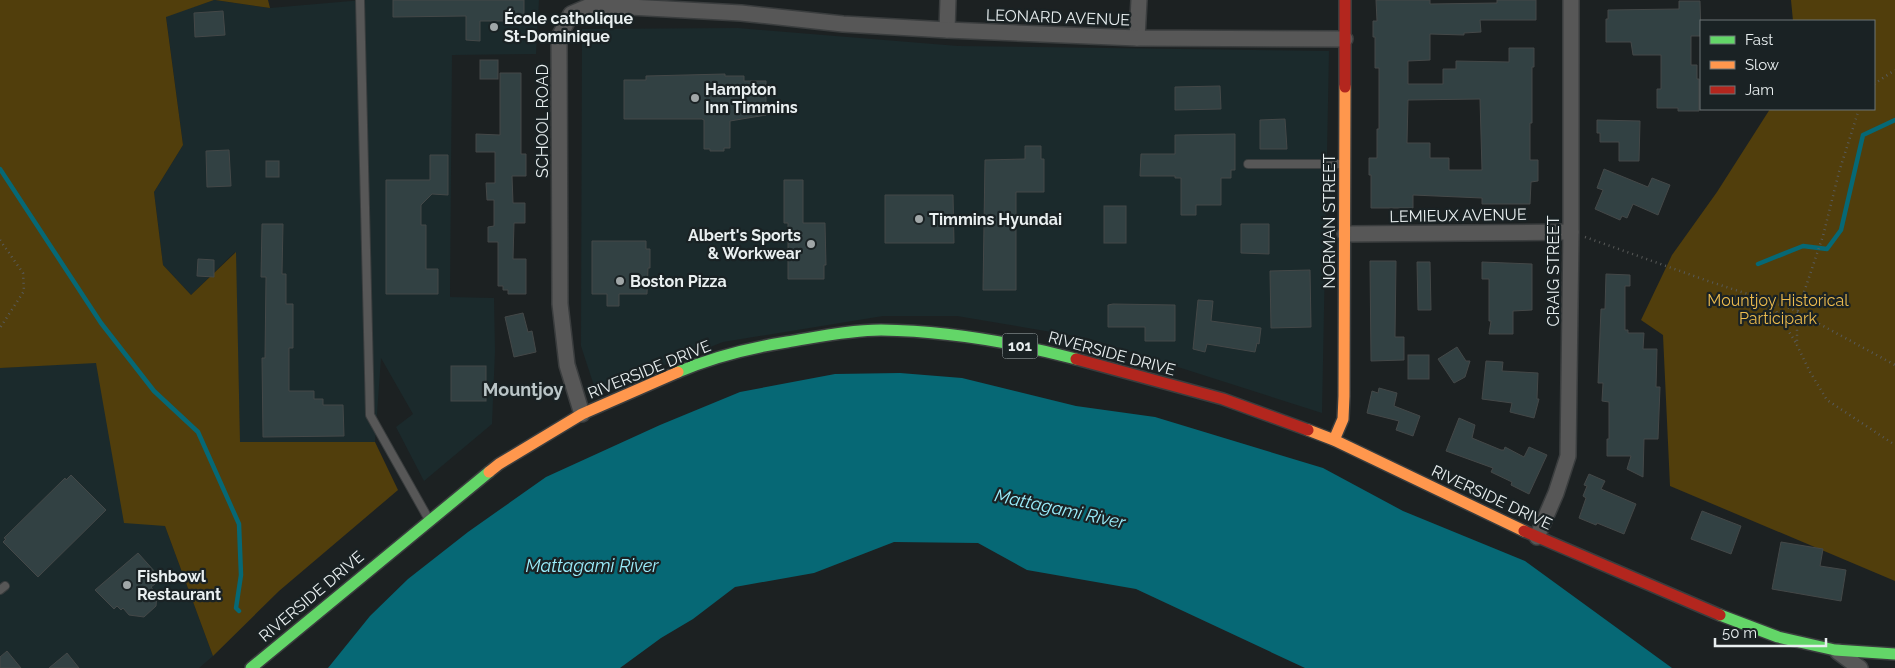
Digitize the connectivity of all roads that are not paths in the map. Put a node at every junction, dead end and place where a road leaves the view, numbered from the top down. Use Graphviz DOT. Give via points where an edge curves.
graph roads {
  1 [pos="360,0"];
  2 [pos="948,0"];
  3 [pos="1139,0"];
  4 [pos="1345,0"];
  5 [pos="1572,0"];
  6 [pos="742,7"];
  7 [pos="947,30"];
  8 [pos="1138,38"];
  9 [pos="1345,39"];
  10 [pos="1248,164"];
  11 [pos="1345,164"];
  12 [pos="1571,232"];
  13 [pos="1345,234"];
  14 [pos="582,414"];
  15 [pos="1334,440"];
  16 [pos="428,520"];
  17 [pos="1537,537"];
  18 [pos="1835,650"];
  19 [pos="1895,654"];
  20 [pos="251,668"];
  21 [pos="1860,668"];
  1 -- 16 [label="lane" via="370,415"];
  2 -- 7 [label="street"];
  3 -- 8 [label="street"];
  4 -- 9 [label="main road, NORMAN STREET"];
  5 -- 12 [label="street, CRAIG STREET"];
  6 -- 7 [label="street, LEONARD AVENUE" via="843,24"];
  6 -- 14 [label="street, SCHOOL ROAD" via="592,5 571,14 559,37 560,304 567,365"];
  7 -- 8 [label="street, LEONARD AVENUE"];
  8 -- 9 [label="street, LEONARD AVENUE"];
  9 -- 11 [label="main road, NORMAN STREET"];
  10 -- 11 [label="lane"];
  11 -- 13 [label="main road, NORMAN STREET"];
  12 -- 13 [label="street, LEMIEUX AVENUE"];
  12 -- 17 [label="street, CRAIG STREET" via="1568,456"];
  13 -- 15 [label="main road, NORMAN STREET" via="1344,412"];
  14 -- 15 [label="main road, RIVERSIDE DRIVE / 101" via="703,361 751,348 880,330 972,336 1050,352 1223,399"];
  14 -- 16 [label="main road, RIVERSIDE DRIVE / 101" via="500,464"];
  15 -- 17 [label="main road, RIVERSIDE DRIVE / 101"];
  16 -- 20 [label="main road, RIVERSIDE DRIVE / 101"];
  17 -- 18 [label="main road, RIVERSIDE DRIVE / 101" via="1740,624 1778,637"];
  18 -- 19 [label="main road, RIVERSIDE DRIVE / 101"];
  18 -- 21 [label="street"];
}
